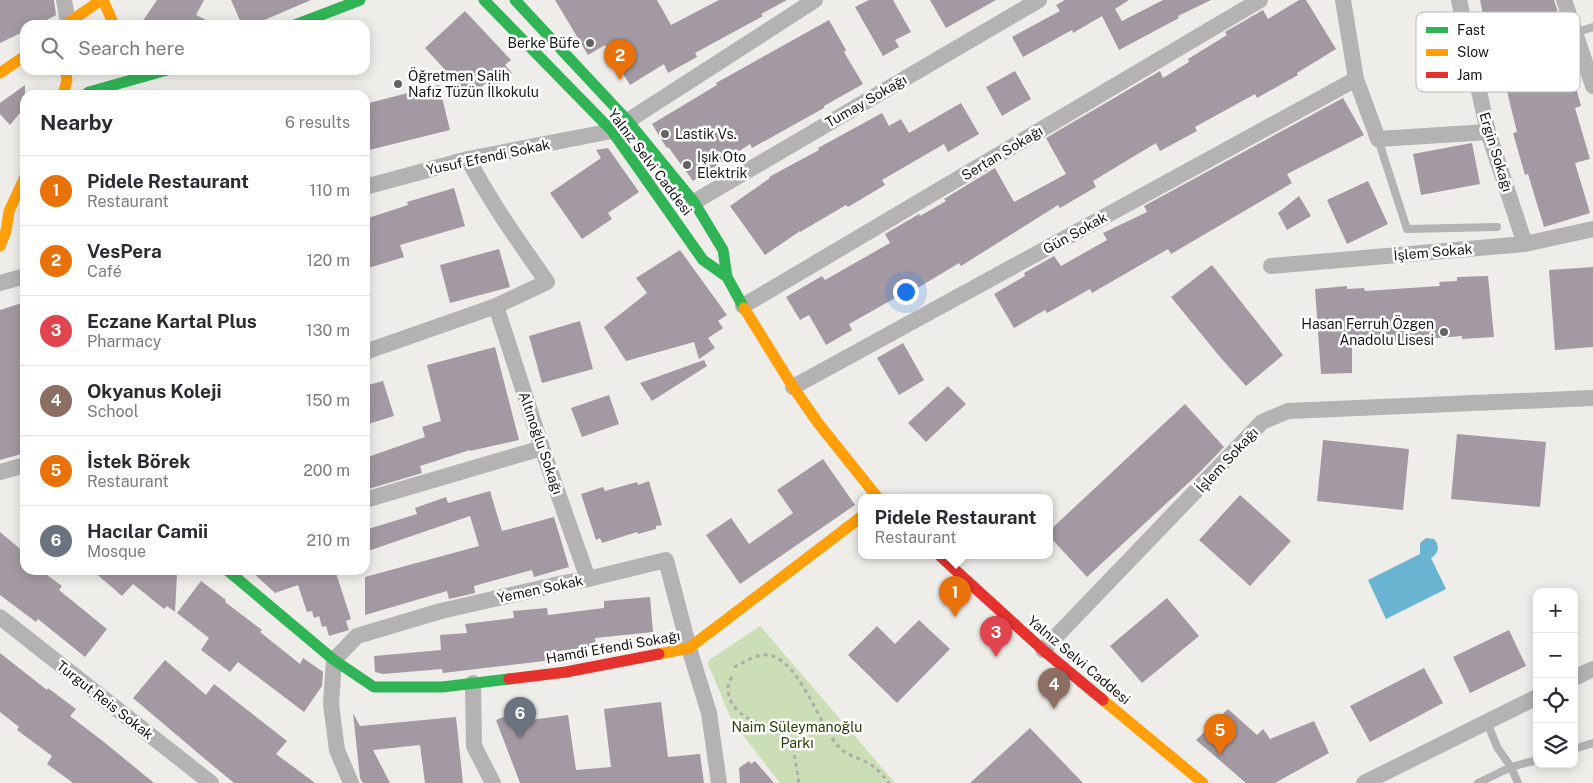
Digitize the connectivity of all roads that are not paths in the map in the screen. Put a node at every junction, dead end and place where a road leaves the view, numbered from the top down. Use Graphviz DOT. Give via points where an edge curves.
graph roads {
  1 [pos="64,0"];
  2 [pos="102,0"];
  3 [pos="360,0"];
  4 [pos="484,0"];
  5 [pos="814,0"];
  6 [pos="1039,0"];
  7 [pos="1260,0"];
  8 [pos="1343,0"];
  9 [pos="1564,0"];
  10 [pos="520,2"];
  11 [pos="1568,12"];
  12 [pos="66,20"];
  13 [pos="72,20"];
  14 [pos="112,20"];
  15 [pos="308,20"];
  16 [pos="1593,27"];
  17 [pos="1580,31"];
  18 [pos="1580,48"];
  19 [pos="20,59"];
  20 [pos="0,73"];
  21 [pos="66,75"];
  22 [pos="140,75"];
  23 [pos="1356,80"];
  24 [pos="1593,86"];
  25 [pos="64,90"];
  26 [pos="95,90"];
  27 [pos="1479,92"];
  28 [pos="627,120"];
  29 [pos="612,131"];
  30 [pos="1488,132"];
  31 [pos="1378,140"];
  32 [pos="468,159"];
  33 [pos="370,186"];
  34 [pos="20,188"];
  35 [pos="694,202"];
  36 [pos="18,221"];
  37 [pos="1497,227"];
  38 [pos="1593,229"];
  39 [pos="6,232"];
  40 [pos="1525,244"];
  41 [pos="0,246"];
  42 [pos="1271,266"];
  43 [pos="20,277"];
  44 [pos="727,277"];
  45 [pos="0,283"];
  46 [pos="496,306"];
  47 [pos="743,306"];
  48 [pos="370,350"];
  49 [pos="793,387"];
  50 [pos="1593,398"];
  51 [pos="542,448"];
  52 [pos="20,466"];
  53 [pos="0,472"];
  54 [pos="875,494"];
  55 [pos="370,499"];
  56 [pos="858,519"];
  57 [pos="943,559"];
  58 [pos="233,575"];
  59 [pos="588,579"];
  60 [pos="0,617"];
  61 [pos="689,648"];
  62 [pos="1043,650"];
  63 [pos="334,660"];
  64 [pos="1593,668"];
  65 [pos="1578,676"];
  66 [pos="473,684"];
  67 [pos="1533,699"];
  68 [pos="1486,722"];
  69 [pos="1593,743"];
  70 [pos="1578,749"];
  71 [pos="1533,761"];
  72 [pos="1511,767"];
  73 [pos="211,783"];
  74 [pos="350,783"];
  75 [pos="493,783"];
  76 [pos="719,783"];
  77 [pos="1203,783"];
  78 [pos="1364,783"];
  79 [pos="1478,783"];
  80 [pos="1518,783"];
  1 -- 12 [label="street"];
  2 -- 13 [label="street"];
  2 -- 14 [label="street"];
  3 -- 15 [label="street"];
  4 -- 29 [label="street, Yalnız Selvi Caddesi"];
  5 -- 28 [label="street"];
  6 -- 35 [label="street, Tumay Sokağı"];
  7 -- 47 [label="street, Sertan Sokağı"];
  8 -- 23 [label="street"];
  9 -- 11 [label="street"];
  10 -- 28 [label="street, Yalnız Selvi Caddesi"];
  16 -- 17 [label="lane"];
  18 -- 24 [label="street"];
  19 -- 20 [label="street"];
  21 -- 25 [label="street"];
  22 -- 26 [label="street"];
  23 -- 31 [label="street"];
  23 -- 49 [label="street, Gün Sokak"];
  27 -- 30 [label="street, Ergin Sokağı"];
  28 -- 29 [label="street"];
  28 -- 35 [label="street, Yalnız Selvi Caddesi"];
  29 -- 32 [label="street, Yusuf Efendi Sokak"];
  29 -- 44 [label="street, Yalnız Selvi Caddesi" via="703,260"];
  30 -- 31 [label="street"];
  30 -- 40 [label="street, Ergin Sokağı"];
  31 -- 37 [label="lane" via="1407,229"];
  32 -- 33 [label="street, Yusuf Efendi Sokak"];
  32 -- 46 [label="street" via="502,218 547,282"];
  34 -- 39 [label="street" via="10,211"];
  35 -- 44 [label="street, Yalnız Selvi Caddesi" via="723,250"];
  36 -- 39 [label="street"];
  38 -- 40 [label="street, İşlem Sokak"];
  39 -- 41 [label="street"];
  40 -- 42 [label="street, İşlem Sokak"];
  43 -- 45 [label="street"];
  44 -- 47 [label="street, Yalnız Selvi Caddesi"];
  46 -- 48 [label="street"];
  46 -- 51 [label="street, Altınoğlu Sokağı"];
  47 -- 49 [label="street, Yalnız Selvi Caddesi"];
  49 -- 54 [label="street, Yalnız Selvi Caddesi"];
  50 -- 62 [label="street, İşlem Sokağı" via="1288,412 1262,422"];
  51 -- 55 [label="street"];
  51 -- 59 [label="street, Altınoğlu Sokağı"];
  52 -- 53 [label="street"];
  56 -- 61 [label="street, Hamdi Efendi Sokağı"];
  57 -- 62 [label="street, Yalnız Selvi Caddesi"];
  58 -- 63 [label="street, Hamdi Efendi Sokağı"];
  59 -- 61 [label="street, Yemen Sokak" via="666,560"];
  59 -- 63 [label="street, Yemen Sokak" via="441,611 357,636"];
  60 -- 73 [label="street, Turgut Reis Sokak"];
  61 -- 66 [label="street, Hamdi Efendi Sokağı" via="566,672"];
  61 -- 76 [label="street" via="709,713"];
  62 -- 77 [label="street, Yalnız Selvi Caddesi"];
  63 -- 66 [label="street, Hamdi Efendi Sokağı" via="374,687"];
  63 -- 74 [label="street" via="331,704 337,750"];
  64 -- 65 [label="street"];
  66 -- 75 [label="street" via="474,746"];
  67 -- 68 [label="street"];
  68 -- 72 [label="lane" via="1497,747"];
  68 -- 78 [label="street"];
  69 -- 70 [label="lane"];
  71 -- 72 [label="lane"];
  72 -- 79 [label="lane"];
  72 -- 80 [label="lane"];
}
